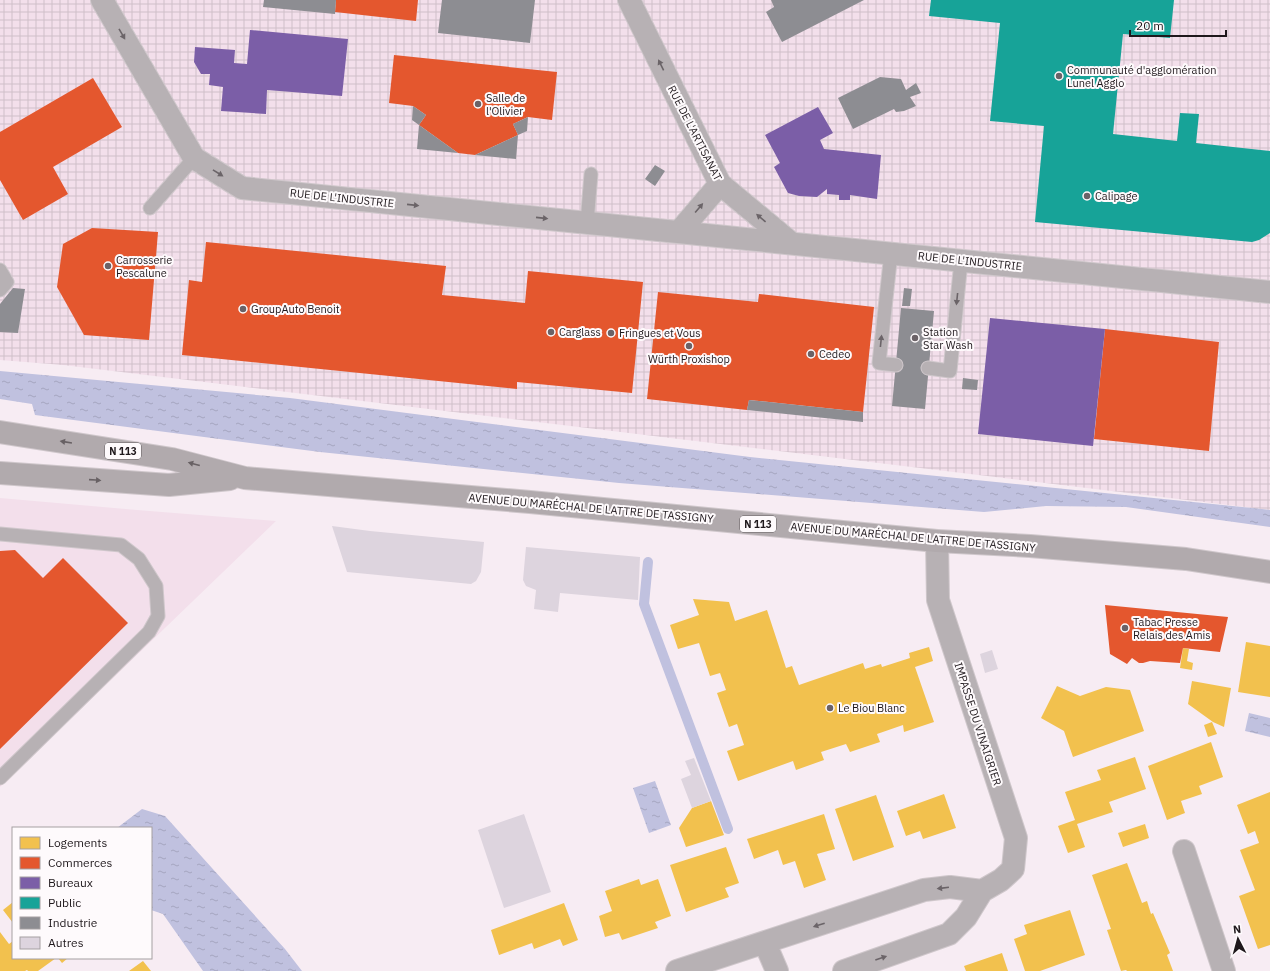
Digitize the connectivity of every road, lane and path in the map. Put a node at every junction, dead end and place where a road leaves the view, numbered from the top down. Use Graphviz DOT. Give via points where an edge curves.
graph roads {
  1 [pos="102,0"];
  2 [pos="630,0"];
  3 [pos="194,158"];
  4 [pos="590,174"];
  5 [pos="720,184"];
  6 [pos="150,208"];
  7 [pos="587,223"];
  8 [pos="679,232"];
  9 [pos="791,243"];
  10 [pos="890,253"];
  11 [pos="961,260"];
  12 [pos="0,270"];
  13 [pos="1267,289"];
  14 [pos="0,290"];
  15 [pos="896,365"];
  16 [pos="928,368"];
  17 [pos="0,432"];
  18 [pos="0,473"];
  19 [pos="245,478"];
  20 [pos="0,534"];
  21 [pos="937,540"];
  22 [pos="1270,572"];
  23 [pos="0,778"];
  24 [pos="1184,851"];
  25 [pos="982,891"];
  26 [pos="765,943"];
  27 [pos="677,971"];
  28 [pos="776,971"];
  29 [pos="844,971"];
  30 [pos="1224,971"];
  1 -- 3 [label="street, RUE DE L'INDUSTRIE, one-way"];
  5 -- 2 [label="street, RUE DE L'ARTISANAT, one-way"];
  3 -- 6 [label="lane"];
  3 -- 7 [label="street, RUE DE L'INDUSTRIE, one-way" via="242,188"];
  4 -- 7 [label="lane"];
  8 -- 5 [label="street, one-way"];
  9 -- 5 [label="street, RUE DE L'ARTISANAT, one-way"];
  7 -- 8 [label="street, RUE DE L'INDUSTRIE"];
  8 -- 9 [label="street, RUE DE L'INDUSTRIE"];
  9 -- 10 [label="street, RUE DE L'INDUSTRIE"];
  10 -- 11 [label="street, RUE DE L'INDUSTRIE"];
  15 -- 10 [label="lane, one-way" via="879,363"];
  11 -- 13 [label="street, RUE DE L'INDUSTRIE"];
  11 -- 16 [label="lane, one-way" via="950,370"];
  12 -- 14 [label="lane" via="7,282"];
  19 -- 17 [label="main road, AVENUE DU MARÉCHAL DE LATTRE DE TASSIGNY / N 113, one-way" via="172,459"];
  18 -- 19 [label="main road, AVENUE DU MARÉCHAL DE LATTRE DE TASSIGNY / N 113, one-way" via="169,485"];
  19 -- 21 [label="main road, AVENUE DU MARÉCHAL DE LATTRE DE TASSIGNY / N 113"];
  20 -- 23 [label="lane" via="121,545 139,559 156,586 158,616 149,632"];
  21 -- 22 [label="main road, AVENUE DU MARÉCHAL DE LATTRE DE TASSIGNY / N 113" via="1186,559"];
  21 -- 25 [label="street, IMPASSE DU VINAIGRIER" via="938,600 1016,838 1013,869 1001,880"];
  24 -- 30 [label="street"];
  25 -- 26 [label="street, one-way" via="950,887 924,890"];
  29 -- 25 [label="street, IMPASSE DU VINAIGRIER, one-way" via="949,934 966,917"];
  26 -- 27 [label="street"];
  26 -- 28 [label="street"];
}
